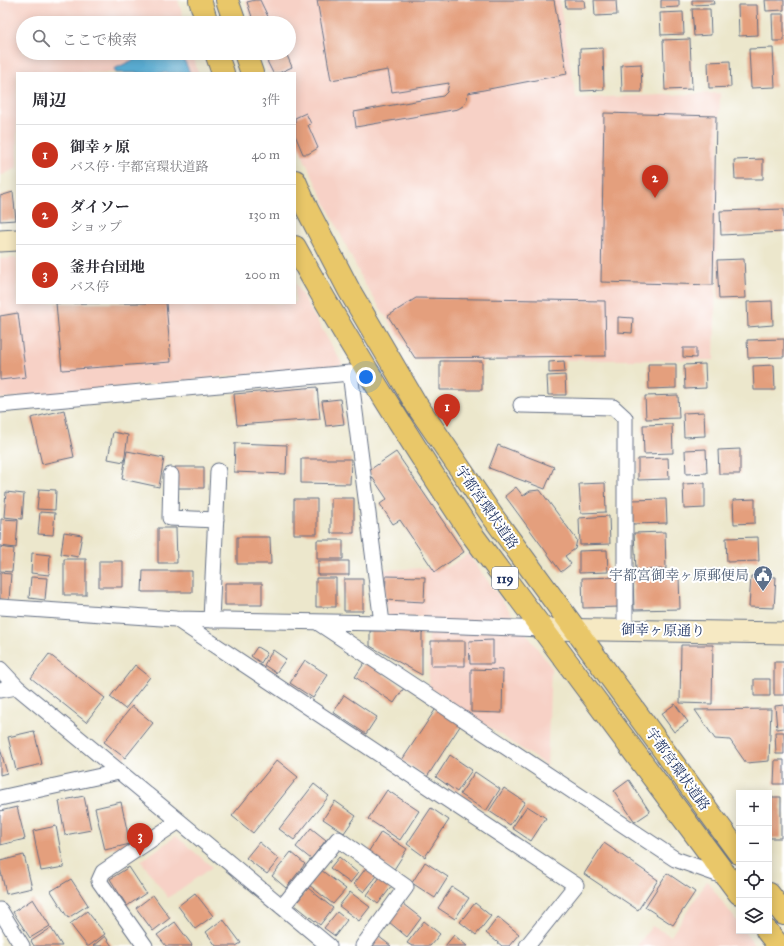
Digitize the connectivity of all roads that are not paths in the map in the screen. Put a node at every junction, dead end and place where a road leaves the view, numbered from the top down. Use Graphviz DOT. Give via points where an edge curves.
graph roads {
  1 [pos="200,0"];
  2 [pos="227,0"];
  3 [pos="205,16"];
  4 [pos="233,16"];
  5 [pos="218,60"];
  6 [pos="247,60"];
  7 [pos="223,72"];
  8 [pos="252,72"];
  9 [pos="296,186"];
  10 [pos="301,213"];
  11 [pos="16,240"];
  12 [pos="0,241"];
  13 [pos="296,248"];
  14 [pos="356,368"];
  15 [pos="0,405"];
  16 [pos="520,405"];
  17 [pos="218,471"];
  18 [pos="171,475"];
  19 [pos="216,520"];
  20 [pos="0,607"];
  21 [pos="176,619"];
  22 [pos="211,620"];
  23 [pos="317,622"];
  24 [pos="382,623"];
  25 [pos="542,629"];
  26 [pos="574,629"];
  27 [pos="625,630"];
  28 [pos="784,633"];
  29 [pos="0,670"];
  30 [pos="17,687"];
  31 [pos="0,690"];
  32 [pos="118,772"];
  33 [pos="0,798"];
  34 [pos="179,821"];
  35 [pos="736,849"];
  36 [pos="733,885"];
  37 [pos="772,898"];
  38 [pos="282,907"];
  39 [pos="0,910"];
  40 [pos="784,914"];
  41 [pos="769,934"];
  42 [pos="22,946"];
  43 [pos="145,946"];
  44 [pos="329,946"];
  45 [pos="363,946"];
  46 [pos="527,946"];
  47 [pos="779,946"];
  1 -- 3 [label="highway"];
  2 -- 4 [label="highway"];
  5 -- 7 [label="highway"];
  6 -- 8 [label="highway"];
  9 -- 10 [label="highway, 宇都宮環状道路 / 119"];
  10 -- 26 [label="highway, 宇都宮環状道路 / 119" via="416,404"];
  11 -- 12 [label="street"];
  13 -- 14 [label="highway, 宇都宮環状道路 / 119" via="325,301"];
  14 -- 15 [label="street"];
  14 -- 24 [label="street"];
  14 -- 25 [label="highway, 宇都宮環状道路 / 119" via="415,447 471,532"];
  16 -- 27 [label="street" via="613,407 624,418"];
  17 -- 19 [label="street"];
  18 -- 19 [label="street" via="170,518"];
  19 -- 22 [label="street"];
  20 -- 21 [label="street"];
  21 -- 22 [label="street"];
  21 -- 46 [label="street" via="576,885"];
  22 -- 23 [label="street"];
  23 -- 24 [label="street"];
  23 -- 36 [label="street" via="675,859"];
  24 -- 25 [label="street"];
  25 -- 26 [label="street, 御幸ヶ原通り"];
  25 -- 36 [label="highway, 宇都宮環状道路 / 119"];
  26 -- 27 [label="street, 御幸ヶ原通り"];
  26 -- 35 [label="highway, 宇都宮環状道路 / 119"];
  27 -- 28 [label="street, 御幸ヶ原通り"];
  29 -- 30 [label="street"];
  30 -- 31 [label="street"];
  30 -- 32 [label="street"];
  32 -- 33 [label="street"];
  32 -- 34 [label="street"];
  34 -- 38 [label="street"];
  34 -- 43 [label="street" via="103,872 99,881"];
  37 -- 40 [label="highway"];
  38 -- 44 [label="street"];
  38 -- 45 [label="street" via="338,839 406,887"];
  39 -- 42 [label="street"];
  41 -- 47 [label="highway"];
}
